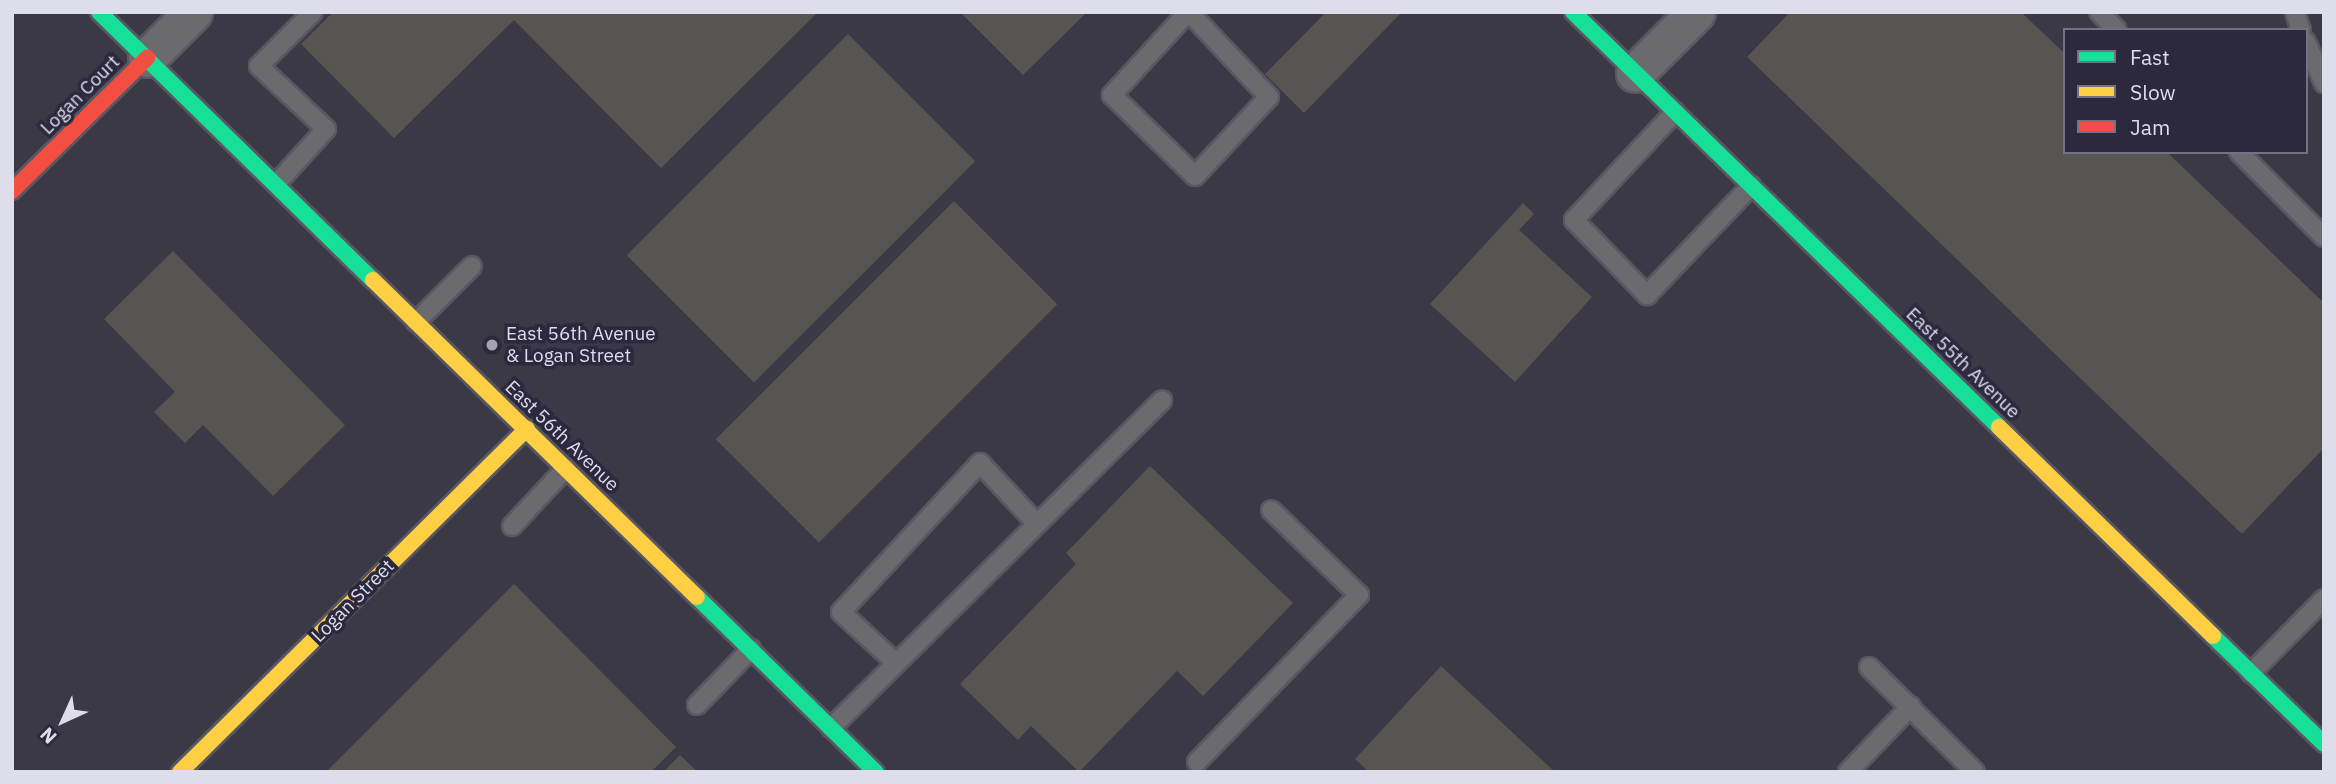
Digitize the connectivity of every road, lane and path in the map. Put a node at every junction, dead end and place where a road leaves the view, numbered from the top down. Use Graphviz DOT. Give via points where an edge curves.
graph roads {
  1 [pos="99,12"];
  2 [pos="193,12"];
  3 [pos="313,12"];
  4 [pos="1189,12"];
  5 [pos="1573,12"];
  6 [pos="1696,12"];
  7 [pos="2099,12"];
  8 [pos="2115,28"];
  9 [pos="2308,47"];
  10 [pos="147,58"];
  11 [pos="1635,73"];
  12 [pos="2324,83"];
  13 [pos="1675,112"];
  14 [pos="2241,154"];
  15 [pos="276,184"];
  16 [pos="1751,186"];
  17 [pos="12,191"];
  18 [pos="2324,237"];
  19 [pos="472,266"];
  20 [pos="416,322"];
  21 [pos="1163,400"];
  22 [pos="527,429"];
  23 [pos="566,468"];
  24 [pos="1271,510"];
  25 [pos="1037,524"];
  26 [pos="512,526"];
  27 [pos="2324,599"];
  28 [pos="751,649"];
  29 [pos="896,663"];
  30 [pos="1869,667"];
  31 [pos="2251,673"];
  32 [pos="697,705"];
  33 [pos="1911,706"];
  34 [pos="831,727"];
  35 [pos="2324,744"];
  36 [pos="859,755"];
  37 [pos="1197,762"];
  38 [pos="180,772"];
  39 [pos="843,772"];
  40 [pos="876,772"];
  41 [pos="1849,772"];
  42 [pos="1975,772"];
  1 -- 10 [label="street, East 56th Avenue"];
  2 -- 10 [label="street"];
  3 -- 15 [label="lane" via="259,66 326,129"];
  4 -- 4 [label="lane" via="1112,95 1195,176 1269,97"];
  5 -- 11 [label="street, East 55th Avenue"];
  6 -- 11 [label="street"];
  7 -- 8 [label="lane"];
  9 -- 12 [label="lane"];
  10 -- 15 [label="street, East 56th Avenue"];
  10 -- 17 [label="street, Logan Court"];
  11 -- 13 [label="street, East 55th Avenue"];
  13 -- 16 [label="street, East 55th Avenue"];
  13 -- 16 [label="lane" via="1574,220 1647,295"];
  14 -- 18 [label="lane"];
  15 -- 20 [label="street, East 56th Avenue"];
  16 -- 31 [label="street, East 55th Avenue"];
  19 -- 20 [label="lane"];
  20 -- 22 [label="street, East 56th Avenue"];
  21 -- 25 [label="lane"];
  22 -- 23 [label="street, East 56th Avenue"];
  22 -- 38 [label="street, Logan Street"];
  23 -- 26 [label="lane"];
  23 -- 28 [label="street, East 56th Avenue"];
  24 -- 37 [label="lane" via="1359,594"];
  25 -- 29 [label="lane"];
  25 -- 29 [label="lane" via="980,463 841,612"];
  27 -- 31 [label="lane"];
  28 -- 32 [label="lane"];
  28 -- 34 [label="street, East 56th Avenue"];
  29 -- 34 [label="lane"];
  30 -- 33 [label="lane"];
  31 -- 35 [label="street, East 55th Avenue"];
  33 -- 41 [label="lane"];
  33 -- 42 [label="lane"];
  34 -- 36 [label="street, East 56th Avenue"];
  36 -- 39 [label="lane"];
  36 -- 40 [label="street, East 56th Avenue"];
}
